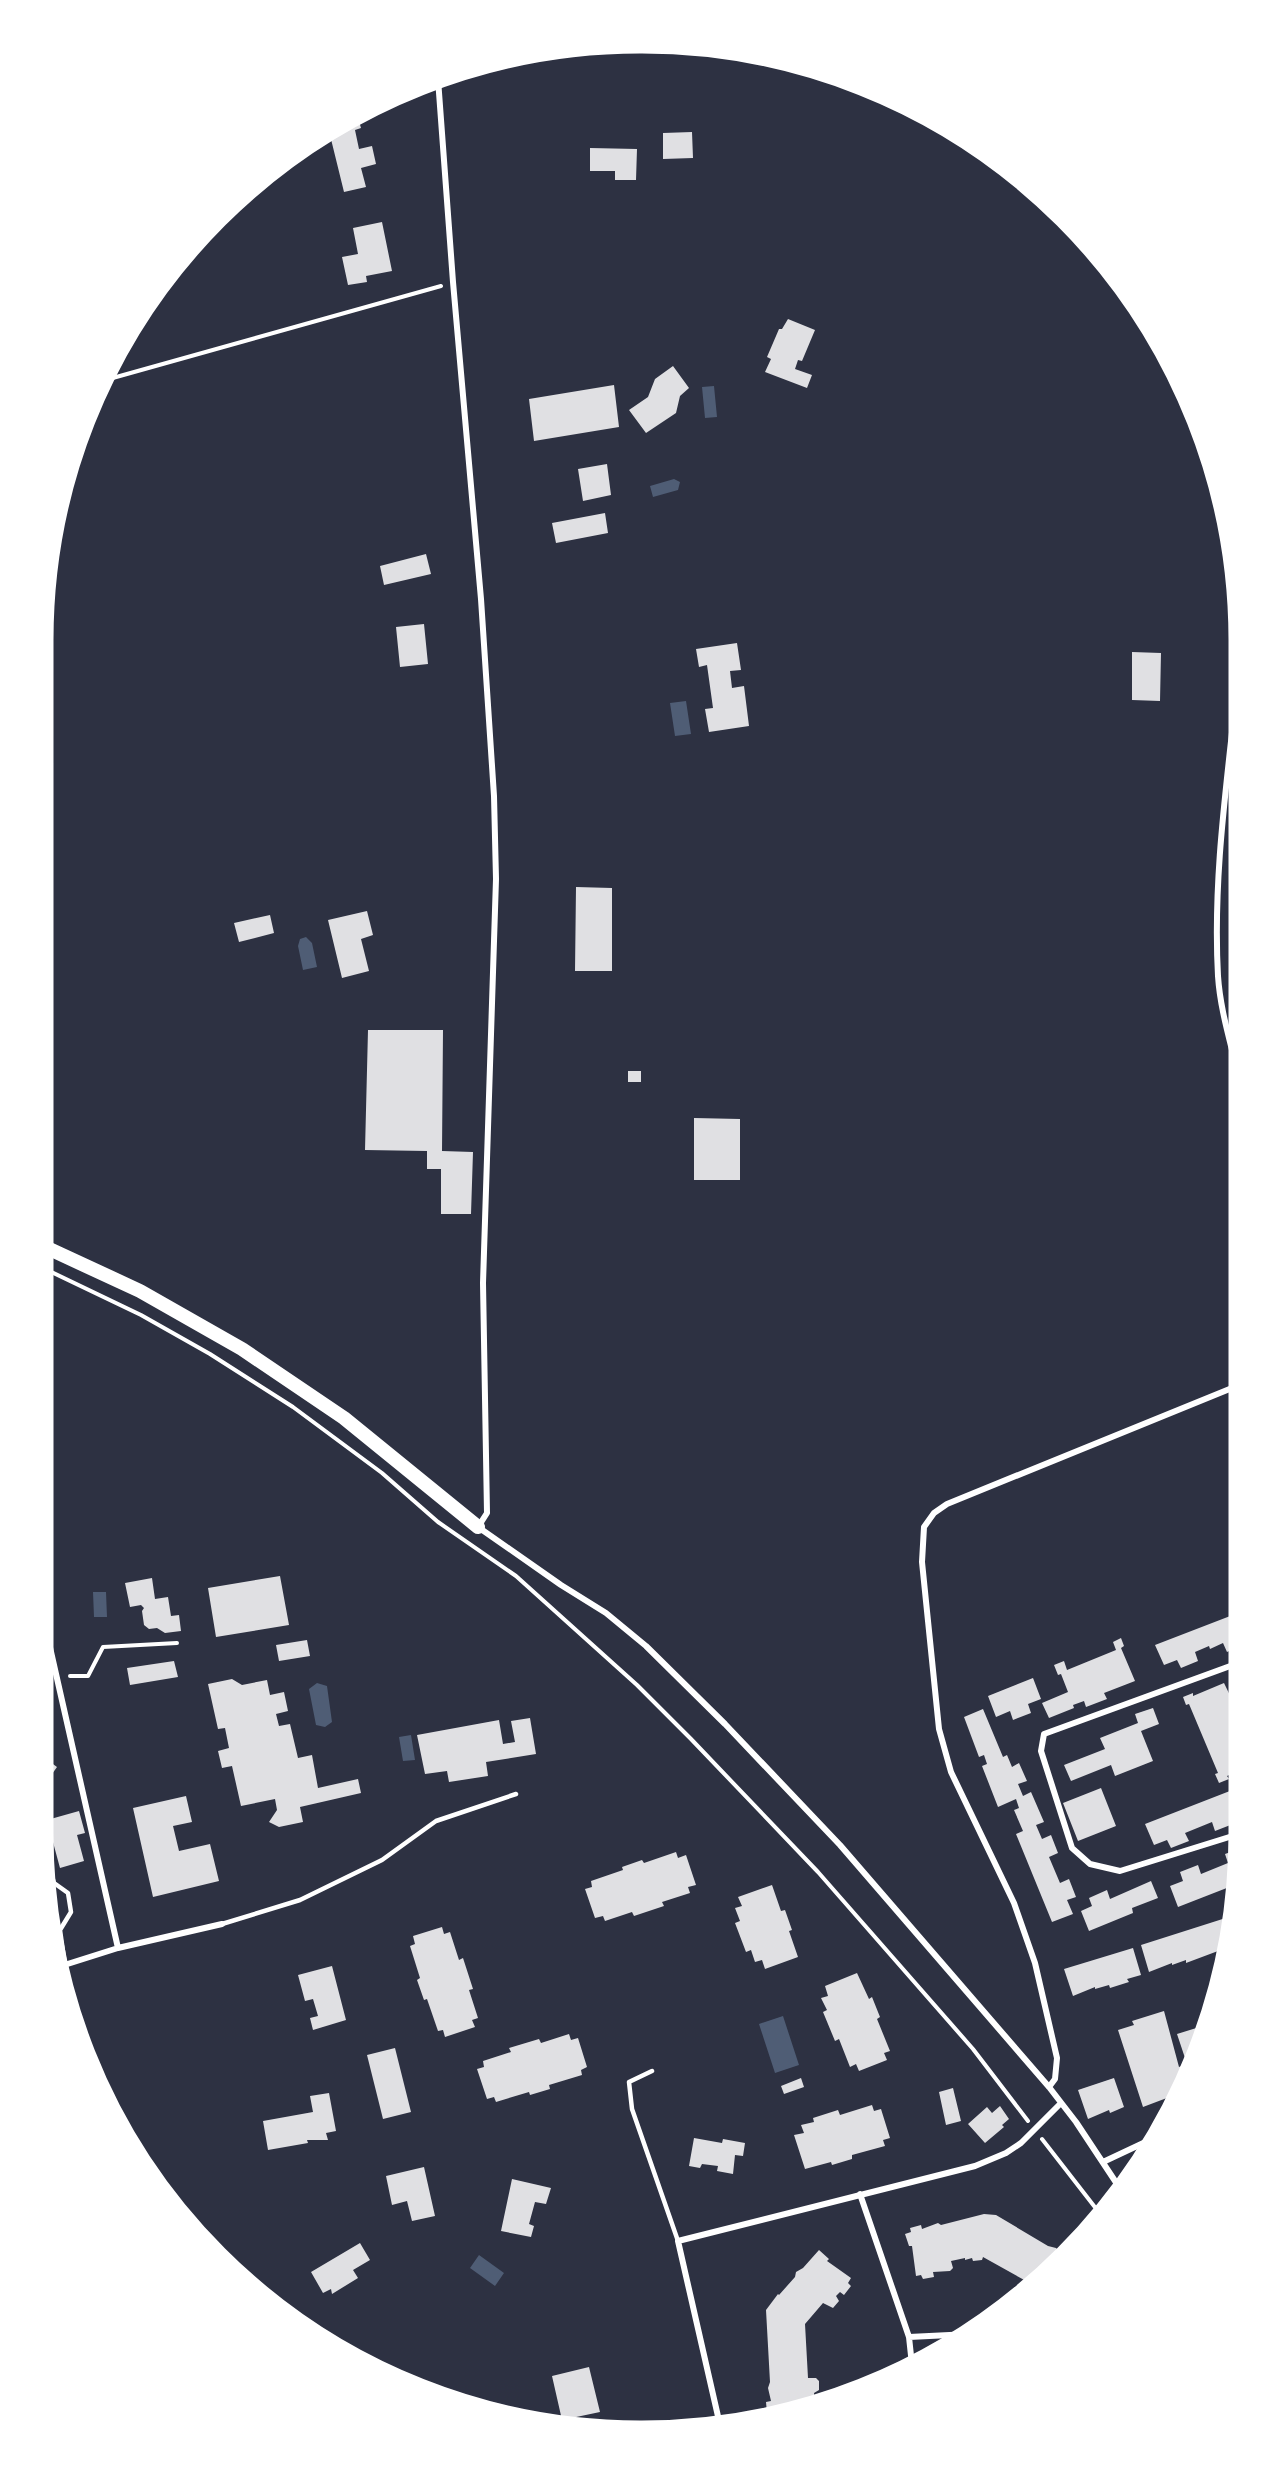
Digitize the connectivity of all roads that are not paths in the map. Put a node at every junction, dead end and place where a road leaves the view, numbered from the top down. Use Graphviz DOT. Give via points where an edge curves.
graph roads {
  1 [pos="439,89"];
  2 [pos="1230,755"];
  3 [pos="1230,1042"];
  4 [pos="52,1250"];
  5 [pos="1230,1389"];
  6 [pos="478,1527"];
  7 [pos="52,1655"];
  8 [pos="1230,1666"];
  9 [pos="516,1794"];
  10 [pos="1230,1837"];
  11 [pos="55,1884"];
  12 [pos="222,1924"];
  13 [pos="61,1929"];
  14 [pos="118,1948"];
  15 [pos="68,1964"];
  16 [pos="652,2071"];
  17 [pos="1049,2087"];
  18 [pos="1061,2103"];
  19 [pos="1141,2144"];
  20 [pos="1103,2162"];
  21 [pos="1115,2181"];
  22 [pos="860,2194"];
  23 [pos="678,2241"];
  24 [pos="949,2335"];
  25 [pos="909,2337"];
  26 [pos="911,2357"];
  27 [pos="718,2417"];
  1 -- 6 [label="street" via="482,599 494,796 496,879 483,1283 487,1513"];
  2 -- 3 [label="street" via="1218,872 1218,978"];
  4 -- 6 [label="main road" via="140,1291 242,1349 344,1418"];
  5 -- 17 [label="street" via="947,1504 924,1527 922,1562 939,1729 951,1772 1014,1903 1035,1963 1057,2058 1055,2079"];
  6 -- 17 [label="street" via="606,1613 646,1646 840,1845"];
  7 -- 14 [label="street"];
  8 -- 10 [label="street" via="1044,1734 1041,1751 1072,1848 1090,1864 1120,1870"];
  9 -- 12 [label="lane" via="436,1821 382,1860 300,1900"];
  11 -- 13 [label="lane" via="68,1893 70,1912"];
  12 -- 14 [label="street"];
  14 -- 15 [label="street"];
  16 -- 23 [label="lane" via="629,2082 632,2109"];
  17 -- 18 [label="street"];
  18 -- 20 [label="street"];
  18 -- 22 [label="street" via="1006,2153 975,2166"];
  19 -- 20 [label="street"];
  20 -- 21 [label="street"];
  22 -- 23 [label="street"];
  22 -- 25 [label="street"];
  23 -- 27 [label="street"];
  24 -- 25 [label="street"];
  25 -- 26 [label="street"];
}
